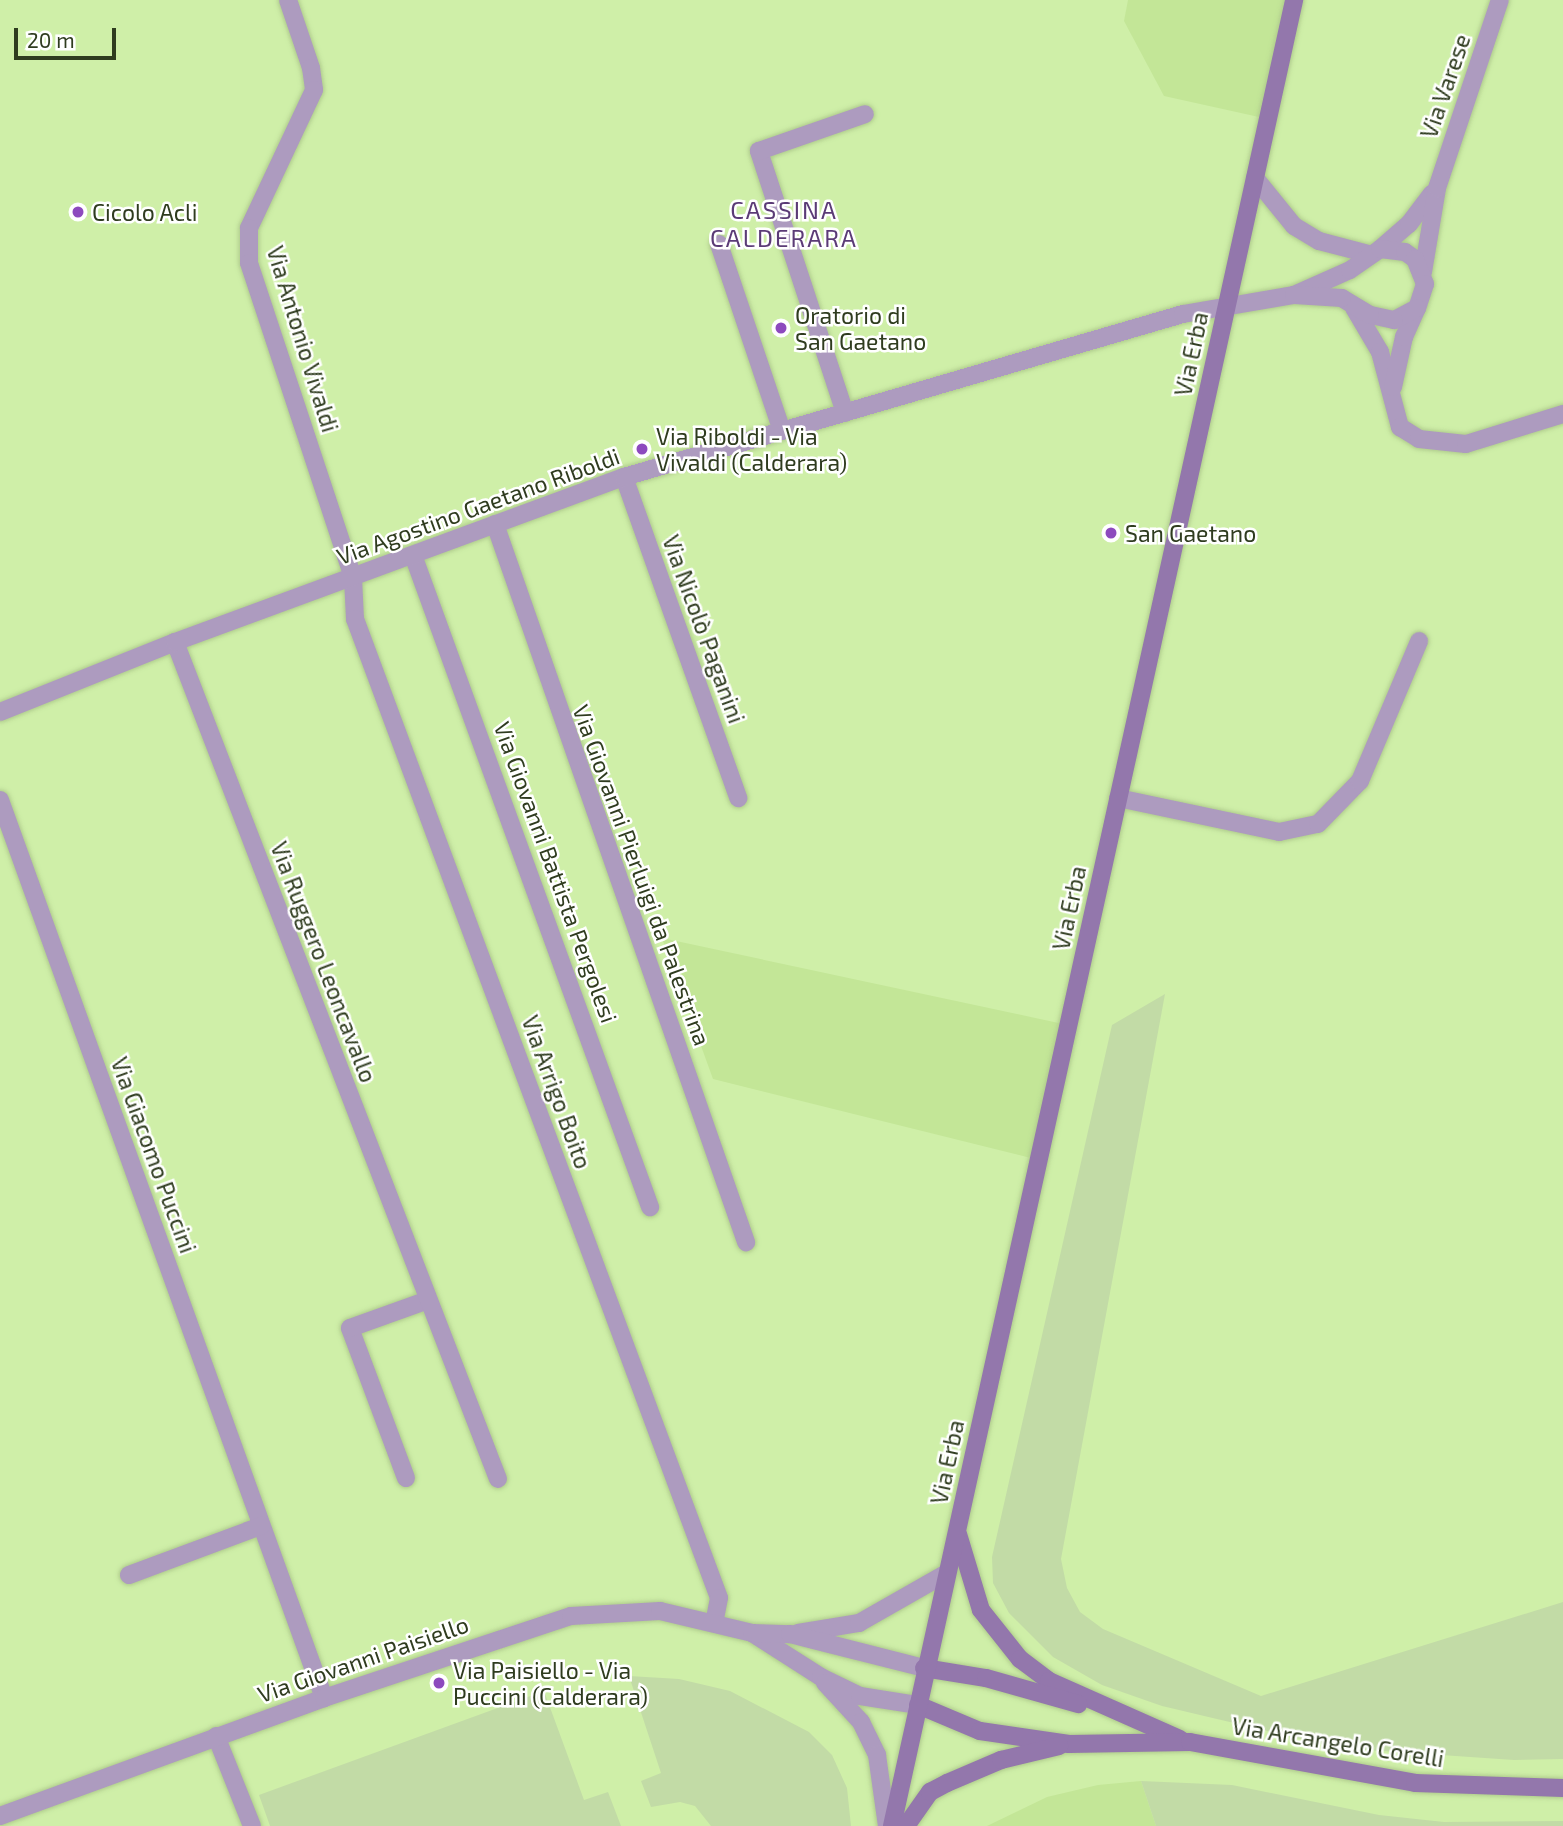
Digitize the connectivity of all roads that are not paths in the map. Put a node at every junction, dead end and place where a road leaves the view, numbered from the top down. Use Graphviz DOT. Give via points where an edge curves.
graph roads {
  1 [pos="288,0"];
  2 [pos="1294,0"];
  3 [pos="1500,0"];
  4 [pos="865,114"];
  5 [pos="1255,178"];
  6 [pos="1437,188"];
  7 [pos="719,244"];
  8 [pos="1374,252"];
  9 [pos="1423,272"];
  10 [pos="1294,295"];
  11 [pos="1350,302"];
  12 [pos="1417,307"];
  13 [pos="1226,310"];
  14 [pos="1392,391"];
  15 [pos="845,413"];
  16 [pos="1563,414"];
  17 [pos="782,431"];
  18 [pos="624,477"];
  19 [pos="495,524"];
  20 [pos="413,555"];
  21 [pos="353,587"];
  22 [pos="1419,641"];
  23 [pos="175,642"];
  24 [pos="0,712"];
  25 [pos="738,798"];
  26 [pos="1118,798"];
  27 [pos="0,800"];
  28 [pos="650,1206"];
  29 [pos="746,1241"];
  30 [pos="428,1300"];
  31 [pos="407,1478"];
  32 [pos="498,1479"];
  33 [pos="261,1526"];
  34 [pos="957,1532"];
  35 [pos="946,1574"];
  36 [pos="129,1575"];
  37 [pos="714,1623"];
  38 [pos="752,1633"];
  39 [pos="790,1634"];
  40 [pos="924,1668"];
  41 [pos="821,1678"];
  42 [pos="324,1698"];
  43 [pos="918,1705"];
  44 [pos="1112,1713"];
  45 [pos="216,1736"];
  46 [pos="1190,1742"];
  47 [pos="1069,1744"];
  48 [pos="1563,1788"];
  49 [pos="0,1816"];
  50 [pos="252,1826"];
  51 [pos="890,1826"];
  52 [pos="906,1826"];
  1 -- 21 [label="street, Via Antonio Vivaldi" via="314,90 249,228 247,247"];
  2 -- 5 [label="main road, Via Erba"];
  3 -- 6 [label="street, Via Varese"];
  4 -- 15 [label="street" via="760,150"];
  5 -- 8 [label="street" via="1294,226 1319,241"];
  5 -- 13 [label="main road, Via Erba"];
  6 -- 8 [label="street, Via Varese" via="1409,225"];
  6 -- 9 [label="street, Via Varese"];
  7 -- 17 [label="street"];
  8 -- 9 [label="street" via="1405,252"];
  8 -- 10 [label="street, Via Varese" via="1350,270"];
  9 -- 12 [label="street, Via Varese" via="1423,297"];
  10 -- 11 [label="street"];
  10 -- 13 [label="street"];
  11 -- 12 [label="street" via="1381,320 1406,317"];
  11 -- 14 [label="street" via="1371,332"];
  12 -- 14 [label="street, Via Varese" via="1398,357"];
  13 -- 15 [label="street, Via Agostino Gaetano Riboldi" via="1184,314"];
  13 -- 26 [label="main road, Via Erba"];
  14 -- 16 [label="street" via="1400,427 1440,445 1466,444"];
  15 -- 17 [label="street, Via Agostino Gaetano Riboldi"];
  17 -- 18 [label="street, Via Agostino Gaetano Riboldi"];
  18 -- 19 [label="street, Via Agostino Gaetano Riboldi"];
  18 -- 25 [label="street, Via Nicolò Paganini"];
  19 -- 20 [label="street, Via Agostino Gaetano Riboldi"];
  19 -- 29 [label="street, Via Giovanni Pierluigi da Palestrina"];
  20 -- 21 [label="street, Via Agostino Gaetano Riboldi"];
  20 -- 28 [label="street, Via Giovanni Battista Pergolesi"];
  21 -- 23 [label="street, Via Agostino Gaetano Riboldi"];
  21 -- 37 [label="street, Via Arrigo Boito" via="355,619 719,1598"];
  22 -- 26 [label="street" via="1360,781 1318,824 1279,832"];
  23 -- 24 [label="street, Via Agostino Gaetano Riboldi"];
  23 -- 30 [label="street, Via Ruggero Leoncavallo"];
  26 -- 34 [label="main road, Via Erba"];
  27 -- 33 [label="street, Via Giacomo Puccini"];
  30 -- 31 [label="street" via="350,1328"];
  30 -- 32 [label="street, Via Ruggero Leoncavallo"];
  33 -- 36 [label="street"];
  33 -- 42 [label="street, Via Giacomo Puccini"];
  34 -- 35 [label="main road, Via Erba"];
  34 -- 44 [label="main road, Via Arcangelo Corelli" via="981,1610 1020,1659 1049,1681"];
  35 -- 39 [label="street" via="859,1623"];
  35 -- 40 [label="main road, Via Erba"];
  37 -- 38 [label="street, Via Giovanni Paisiello"];
  37 -- 42 [label="street, Via Giovanni Paisiello" via="660,1611 571,1616"];
  38 -- 39 [label="street"];
  38 -- 41 [label="street"];
  39 -- 40 [label="street"];
  40 -- 43 [label="main road, Via Erba"];
  40 -- 44 [label="main road, Via Arcangelo Corelli" via="986,1678"];
  41 -- 43 [label="street" via="860,1696"];
  41 -- 51 [label="street" via="861,1721 877,1755"];
  42 -- 45 [label="street, Via Giovanni Paisiello"];
  43 -- 47 [label="main road, Via Arcangelo Corelli" via="980,1731"];
  43 -- 51 [label="main road, Via Erba"];
  44 -- 46 [label="main road, Via Arcangelo Corelli"];
  45 -- 49 [label="street, Via Giovanni Paisiello"];
  45 -- 50 [label="street"];
  46 -- 47 [label="main road, Via Arcangelo Corelli"];
  46 -- 48 [label="main road, Via Arcangelo Corelli" via="1416,1783"];
  47 -- 52 [label="main road, Via Arcangelo Corelli" via="1001,1760 947,1783 930,1792"];
}
